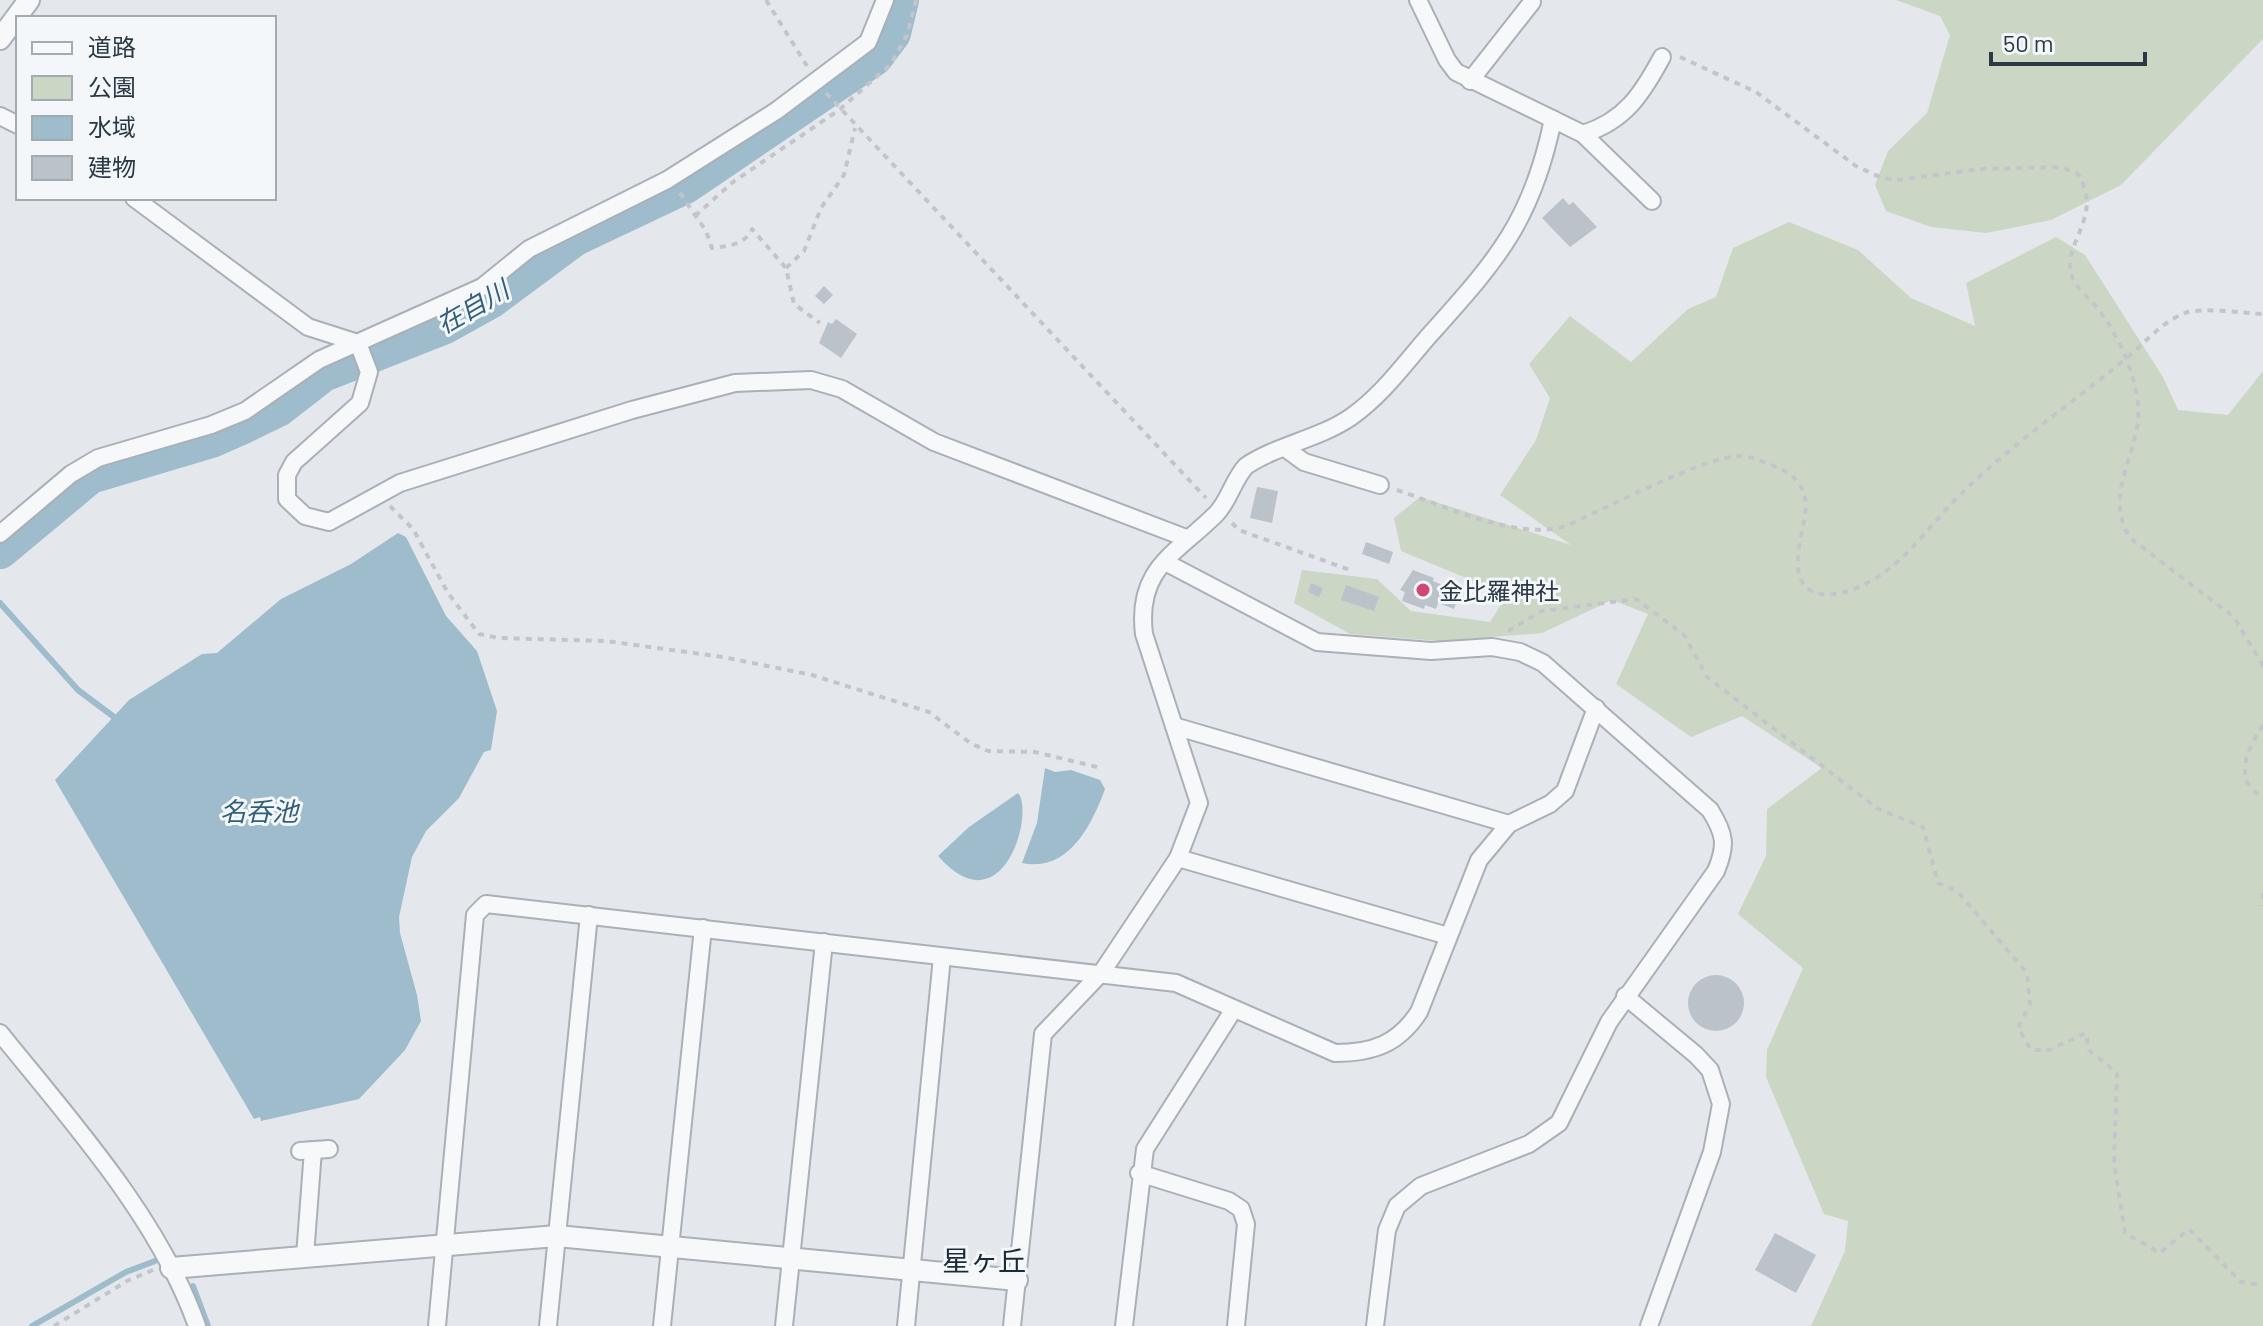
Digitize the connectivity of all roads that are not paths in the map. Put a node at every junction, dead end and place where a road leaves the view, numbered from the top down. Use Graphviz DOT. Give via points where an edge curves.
graph roads {
  1 [pos="885,0"];
  2 [pos="1418,0"];
  3 [pos="1532,2"];
  4 [pos="16,17"];
  5 [pos="0,39"];
  6 [pos="1662,57"];
  7 [pos="1470,81"];
  8 [pos="1553,119"];
  9 [pos="1583,134"];
  10 [pos="137,200"];
  11 [pos="1652,201"];
  12 [pos="358,343"];
  13 [pos="1285,448"];
  14 [pos="1380,485"];
  15 [pos="0,534"];
  16 [pos="1186,538"];
  17 [pos="1165,562"];
  18 [pos="1596,708"];
  19 [pos="1174,726"];
  20 [pos="1509,824"];
  21 [pos="1178,858"];
  22 [pos="589,915"];
  23 [pos="703,928"];
  24 [pos="1448,936"];
  25 [pos="824,942"];
  26 [pos="942,957"];
  27 [pos="1102,972"];
  28 [pos="1625,996"];
  29 [pos="1234,1009"];
  30 [pos="0,1033"];
  31 [pos="314,1150"];
  32 [pos="1139,1173"];
  33 [pos="557,1236"];
  34 [pos="444,1243"];
  35 [pos="671,1245"];
  36 [pos="305,1256"];
  37 [pos="791,1257"];
  38 [pos="171,1268"];
  39 [pos="911,1269"];
  40 [pos="1017,1280"];
  41 [pos="197,1326"];
  42 [pos="437,1326"];
  43 [pos="548,1326"];
  44 [pos="662,1326"];
  45 [pos="784,1326"];
  46 [pos="906,1326"];
  47 [pos="1012,1326"];
  48 [pos="1124,1326"];
  49 [pos="1236,1326"];
  50 [pos="1375,1326"];
  51 [pos="1649,1326"];
  1 -- 12 [label="street" via="868,42 776,111 670,177 529,249 482,287"];
  2 -- 7 [label="street" via="1447,60"];
  3 -- 7 [label="street"];
  4 -- 5 [label="street"];
  6 -- 9 [label="street" via="1625,111 1607,127"];
  7 -- 8 [label="street"];
  8 -- 9 [label="street"];
  8 -- 13 [label="street" via="1537,184 1506,246 1376,397 1348,419"];
  9 -- 11 [label="street"];
  10 -- 12 [label="street" via="308,327"];
  12 -- 15 [label="street" via="319,360 245,411 98,458"];
  12 -- 16 [label="street" via="369,372 360,403 294,462 285,487 294,509 329,522 400,483 647,406 735,383 811,380 842,389 934,442"];
  13 -- 14 [label="street" via="1304,462"];
  13 -- 16 [label="street" via="1246,466 1219,512"];
  16 -- 17 [label="street"];
  17 -- 18 [label="street" via="1317,642 1520,652 1543,663"];
  17 -- 19 [label="street" via="1147,585 1141,612"];
  18 -- 20 [label="street" via="1565,791"];
  18 -- 28 [label="street" via="1710,810 1725,836 1716,871"];
  19 -- 20 [label="street"];
  19 -- 21 [label="street" via="1199,803"];
  20 -- 24 [label="street" via="1479,860"];
  21 -- 24 [label="street"];
  21 -- 27 [label="street"];
  22 -- 23 [label="street"];
  22 -- 33 [label="street"];
  22 -- 34 [label="street" via="486,904 475,915"];
  23 -- 25 [label="street"];
  23 -- 35 [label="street"];
  24 -- 29 [label="street" via="1419,1012 1405,1032 1384,1046 1335,1053"];
  25 -- 26 [label="street"];
  25 -- 37 [label="street"];
  26 -- 27 [label="street"];
  26 -- 39 [label="street"];
  27 -- 29 [label="street" via="1176,983"];
  27 -- 40 [label="street" via="1043,1034"];
  28 -- 50 [label="street" via="1559,1123 1529,1144 1421,1186 1397,1206 1387,1230"];
  28 -- 51 [label="street" via="1703,1062 1718,1086 1721,1104 1712,1152"];
  29 -- 32 [label="street" via="1145,1149"];
  30 -- 38 [label="street" via="94,1150"];
  31 -- 36 [label="street"];
  32 -- 48 [label="street"];
  32 -- 49 [label="street" via="1241,1209 1246,1224"];
  33 -- 34 [label="street"];
  33 -- 35 [label="street"];
  33 -- 43 [label="street"];
  34 -- 36 [label="street"];
  34 -- 42 [label="street"];
  35 -- 37 [label="street"];
  35 -- 44 [label="street"];
  36 -- 38 [label="street"];
  37 -- 39 [label="street"];
  37 -- 45 [label="street"];
  38 -- 41 [label="street"];
  39 -- 40 [label="street"];
  39 -- 46 [label="street"];
  40 -- 47 [label="street"];
}
